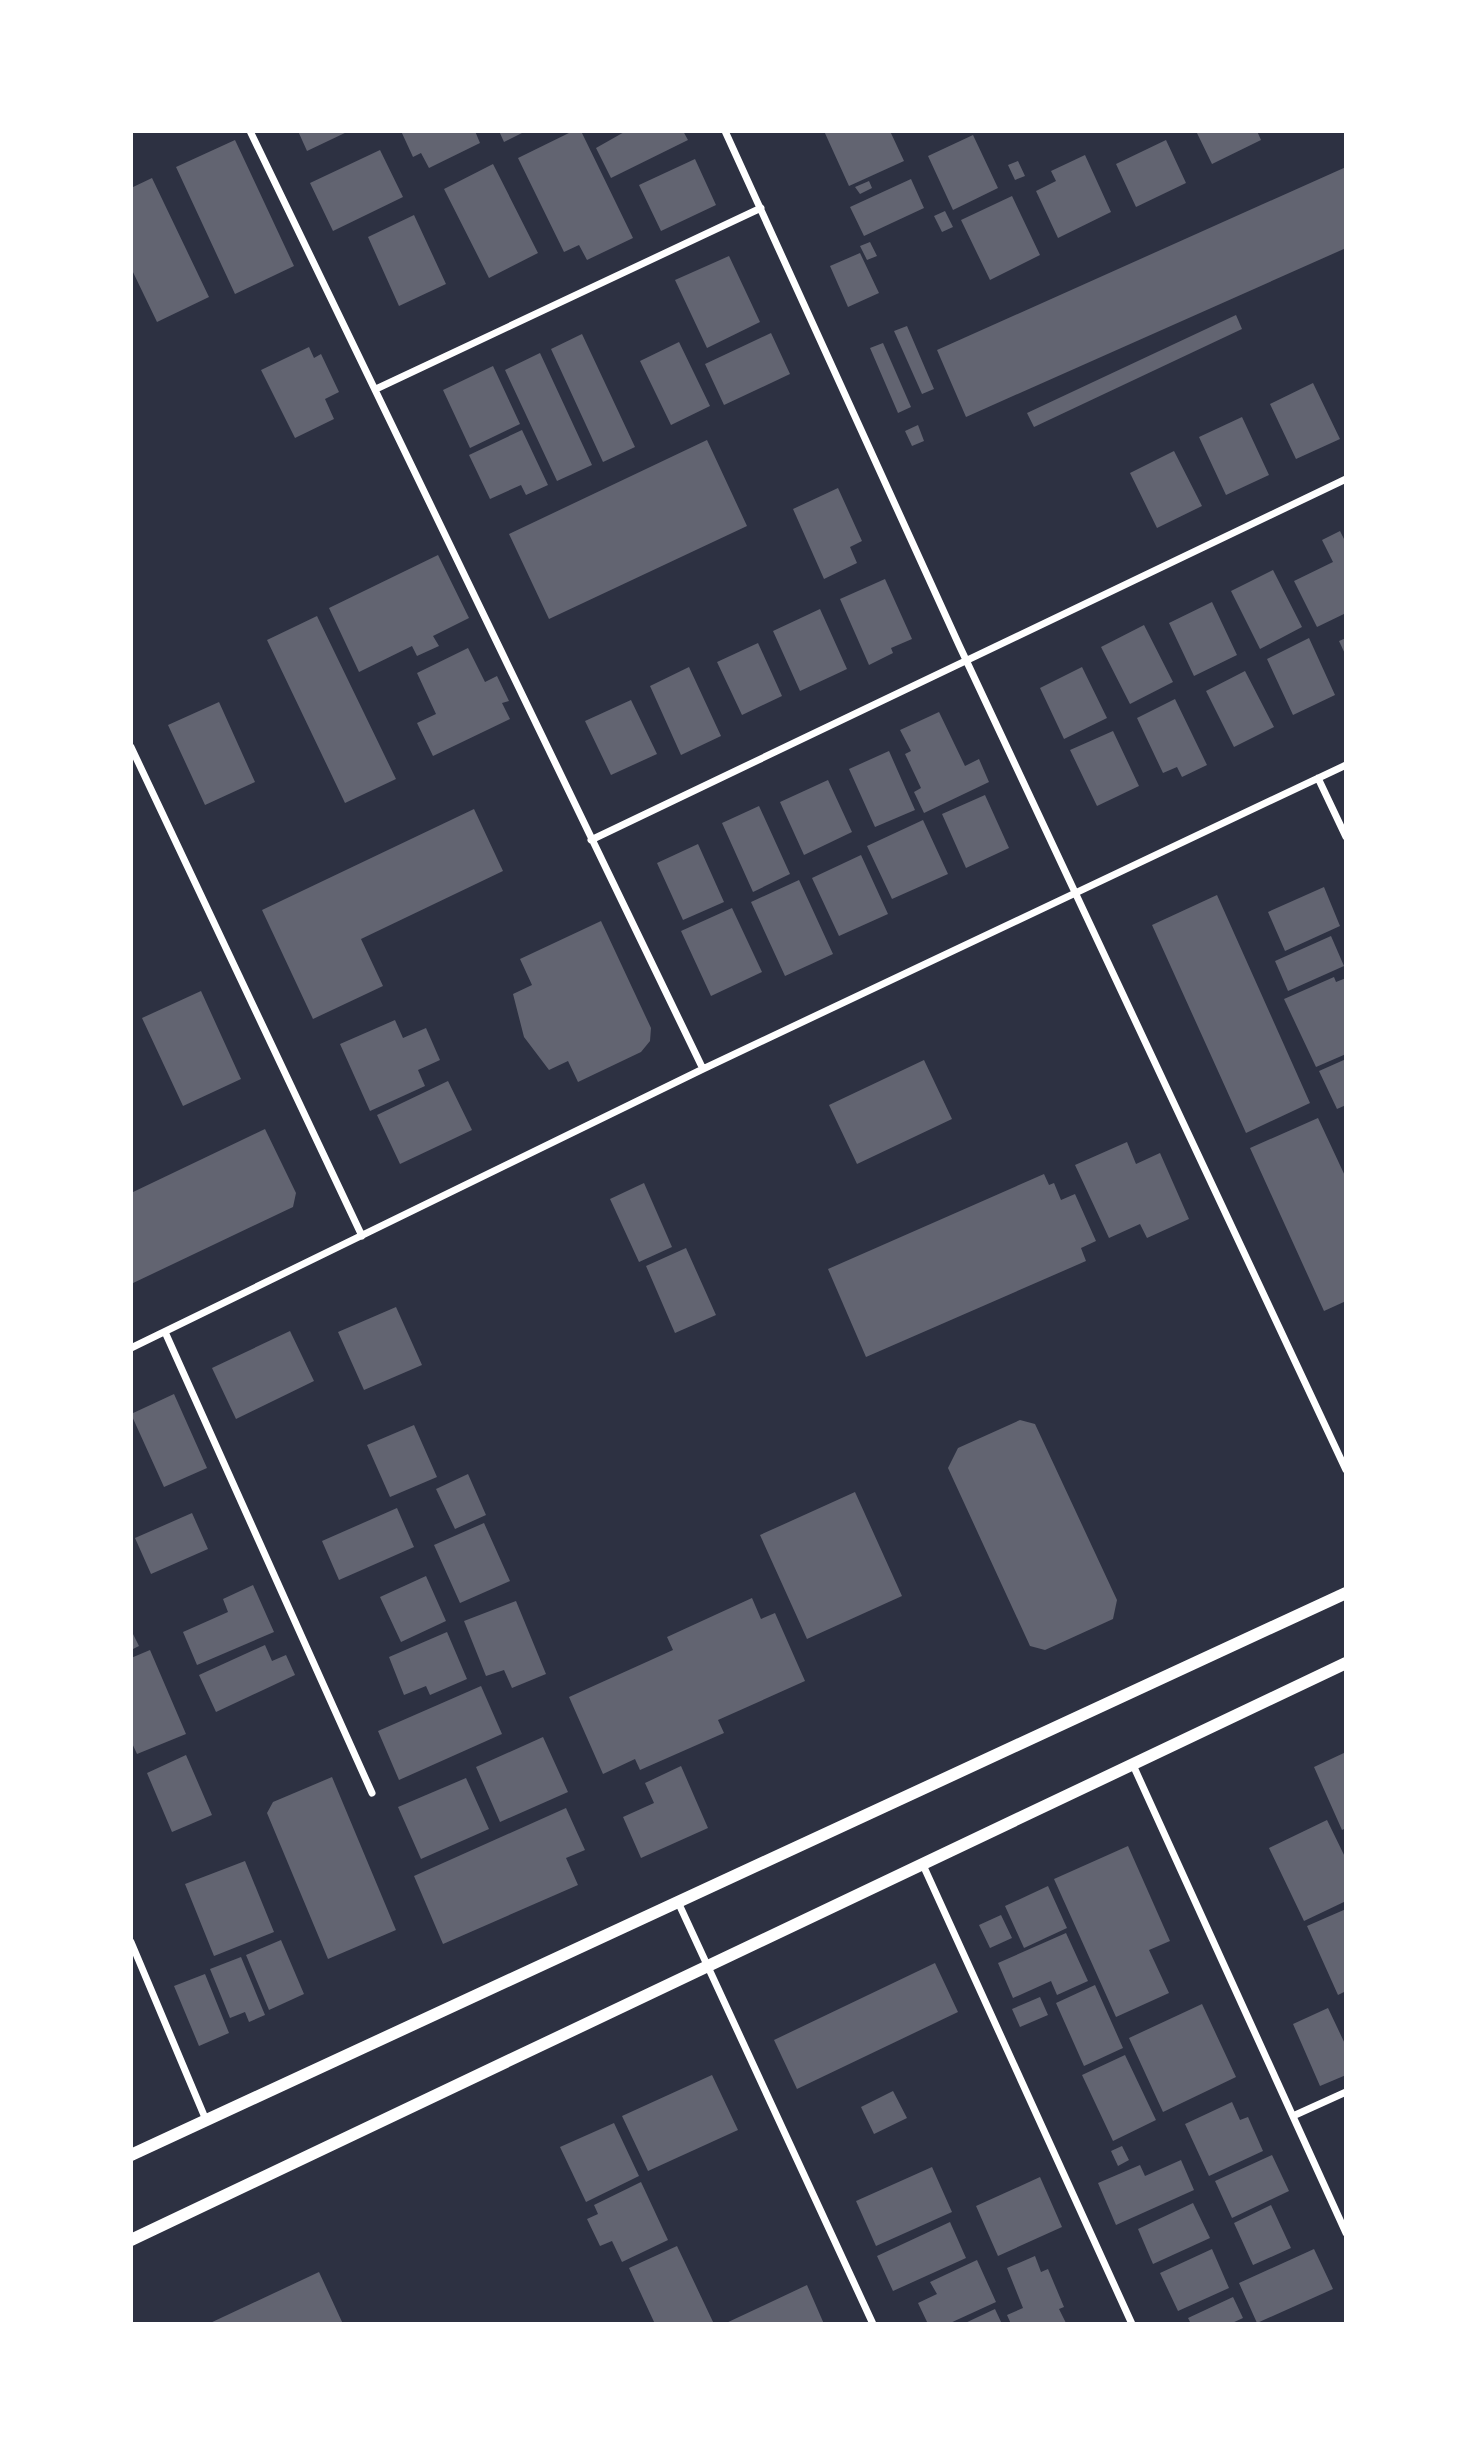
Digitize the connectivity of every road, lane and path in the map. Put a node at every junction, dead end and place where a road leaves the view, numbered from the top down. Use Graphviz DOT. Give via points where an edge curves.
graph roads {
  1 [pos="250,131"];
  2 [pos="725,131"];
  3 [pos="761,208"];
  4 [pos="376,389"];
  5 [pos="1346,479"];
  6 [pos="967,661"];
  7 [pos="131,747"];
  8 [pos="1346,765"];
  9 [pos="1318,778"];
  10 [pos="1346,837"];
  11 [pos="591,840"];
  12 [pos="1076,894"];
  13 [pos="703,1069"];
  14 [pos="362,1236"];
  15 [pos="165,1332"];
  16 [pos="131,1348"];
  17 [pos="1346,1470"];
  18 [pos="1346,1593"];
  19 [pos="1346,1663"];
  20 [pos="1133,1765"];
  21 [pos="372,1793"];
  22 [pos="923,1865"];
  23 [pos="678,1902"];
  24 [pos="131,1942"];
  25 [pos="706,1967"];
  26 [pos="1346,2092"];
  27 [pos="1293,2116"];
  28 [pos="206,2120"];
  29 [pos="131,2155"];
  30 [pos="1346,2233"];
  31 [pos="131,2240"];
  32 [pos="873,2324"];
  33 [pos="1132,2324"];
  1 -- 4 [label="street"];
  2 -- 3 [label="street"];
  3 -- 4 [label="street"];
  3 -- 6 [label="street"];
  4 -- 11 [label="street"];
  5 -- 6 [label="street"];
  6 -- 11 [label="street"];
  6 -- 12 [label="street"];
  7 -- 14 [label="street"];
  8 -- 9 [label="street"];
  9 -- 10 [label="street"];
  9 -- 12 [label="street"];
  11 -- 13 [label="street"];
  12 -- 13 [label="street"];
  12 -- 17 [label="street"];
  13 -- 14 [label="street"];
  14 -- 15 [label="street"];
  15 -- 16 [label="street"];
  15 -- 21 [label="street"];
  18 -- 23 [label="street"];
  19 -- 20 [label="street"];
  20 -- 22 [label="street"];
  20 -- 27 [label="street"];
  22 -- 25 [label="street"];
  22 -- 33 [label="street"];
  23 -- 25 [label="street"];
  23 -- 28 [label="street"];
  24 -- 28 [label="street"];
  25 -- 31 [label="street"];
  25 -- 32 [label="street"];
  26 -- 27 [label="street"];
  27 -- 30 [label="street"];
  28 -- 29 [label="street"];
}
